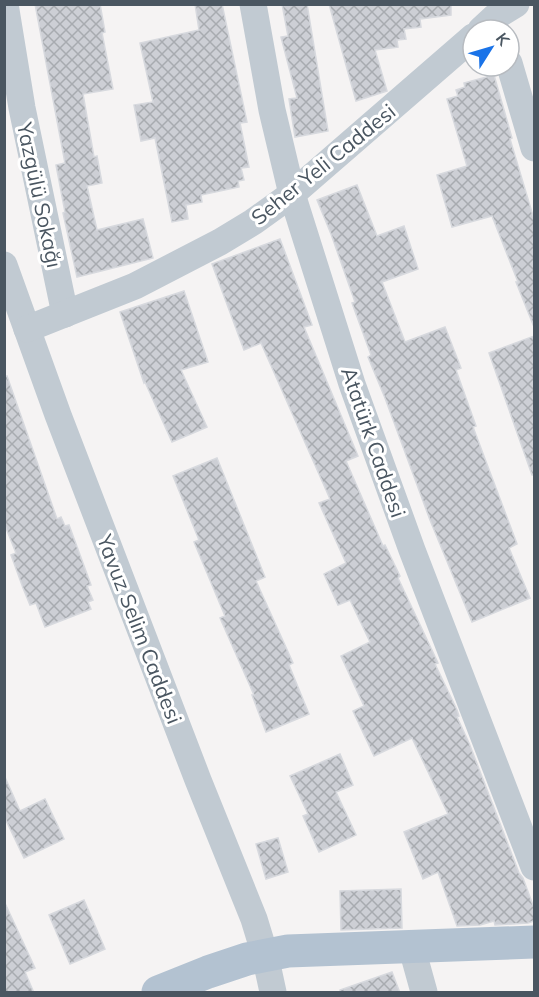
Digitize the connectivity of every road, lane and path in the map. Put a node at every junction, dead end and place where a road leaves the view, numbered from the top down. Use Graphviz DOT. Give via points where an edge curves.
graph roads {
  1 [pos="5,4"];
  2 [pos="254,4"];
  3 [pos="461,47"];
  4 [pos="513,78"];
  5 [pos="534,148"];
  6 [pos="292,194"];
  7 [pos="4,265"];
  8 [pos="65,314"];
  9 [pos="27,329"];
  10 [pos="534,867"];
  11 [pos="534,942"];
  12 [pos="411,945"];
  13 [pos="265,955"];
  14 [pos="158,993"];
  15 [pos="273,993"];
  16 [pos="424,993"];
  1 -- 8 [label="street, Yazgülü Sokağı" via="22,108"];
  2 -- 6 [label="street, Atatürk Caddesi" via="272,110"];
  3 -- 6 [label="street, Seher Yeli Caddesi"];
  4 -- 5 [label="street"];
  6 -- 8 [label="street, Seher Yeli Caddesi" via="220,242 135,286"];
  6 -- 10 [label="street, Atatürk Caddesi" via="352,384"];
  7 -- 9 [label="street, Yavuz Selim Caddesi"];
  8 -- 9 [label="street, Seher Yeli Caddesi"];
  9 -- 13 [label="street, Yavuz Selim Caddesi"];
  11 -- 12 [label="main road"];
  12 -- 13 [label="main road" via="320,948"];
  12 -- 16 [label="street"];
  13 -- 14 [label="main road" via="208,972"];
  13 -- 15 [label="street, Yavuz Selim Caddesi"];
}
